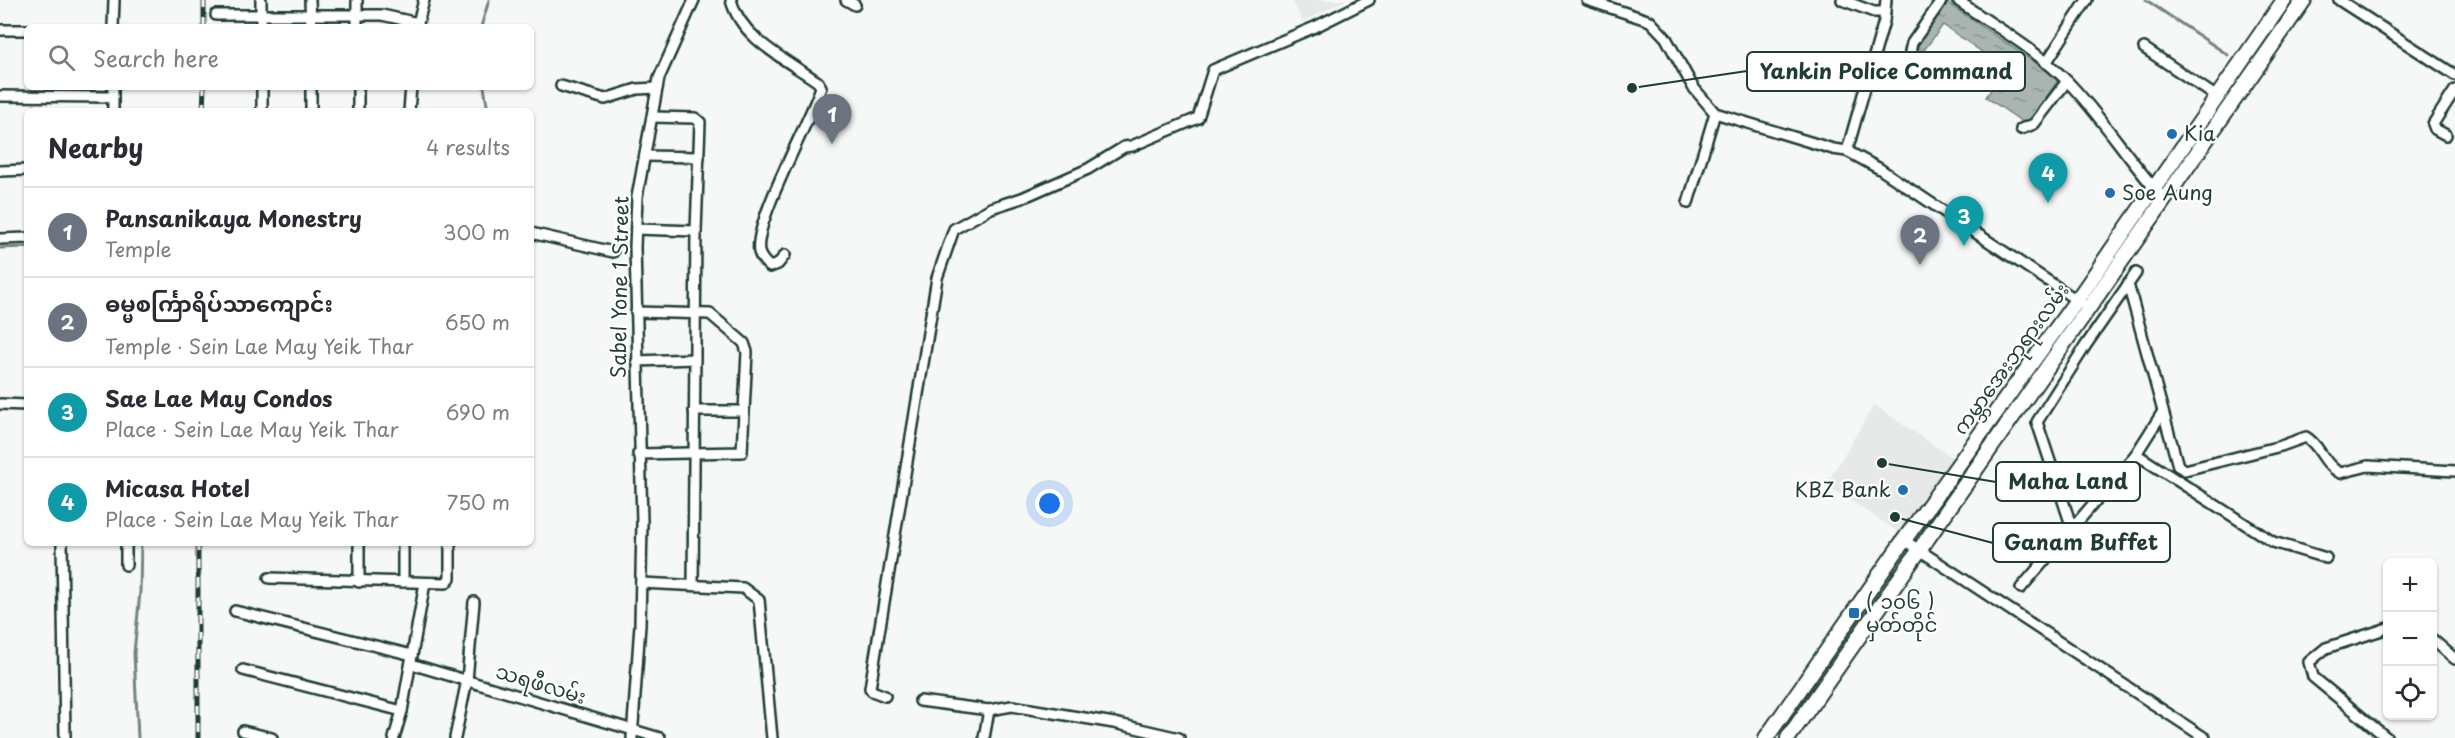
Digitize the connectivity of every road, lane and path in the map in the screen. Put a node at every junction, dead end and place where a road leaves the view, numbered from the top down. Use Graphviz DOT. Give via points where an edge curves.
graph roads {
  1 [pos="114,0"];
  2 [pos="261,0"];
  3 [pos="310,0"];
  4 [pos="357,0"];
  5 [pos="424,0"];
  6 [pos="694,0"];
  7 [pos="731,0"];
  8 [pos="846,0"];
  9 [pos="1369,0"];
  10 [pos="1587,0"];
  11 [pos="1842,0"];
  12 [pos="1886,0"];
  13 [pos="1942,0"];
  14 [pos="2087,0"];
  15 [pos="2284,0"];
  16 [pos="2304,0"];
  17 [pos="2339,0"];
  18 [pos="1959,1"];
  19 [pos="855,5"];
  20 [pos="1885,12"];
  21 [pos="216,15"];
  22 [pos="261,15"];
  23 [pos="310,15"];
  24 [pos="357,15"];
  25 [pos="113,24"];
  26 [pos="261,24"];
  27 [pos="310,24"];
  28 [pos="357,24"];
  29 [pos="414,24"];
  30 [pos="417,24"];
  31 [pos="0,30"];
  32 [pos="24,30"];
  33 [pos="2144,48"];
  34 [pos="2046,63"];
  35 [pos="1926,64"];
  36 [pos="2455,75"];
  37 [pos="2067,81"];
  38 [pos="561,86"];
  39 [pos="657,88"];
  40 [pos="262,90"];
  41 [pos="311,90"];
  42 [pos="358,90"];
  43 [pos="411,90"];
  44 [pos="2455,90"];
  45 [pos="113,92"];
  46 [pos="0,96"];
  47 [pos="2217,97"];
  48 [pos="113,108"];
  49 [pos="262,108"];
  50 [pos="311,108"];
  51 [pos="358,108"];
  52 [pos="409,108"];
  53 [pos="1715,113"];
  54 [pos="653,117"];
  55 [pos="2021,129"];
  56 [pos="2446,135"];
  57 [pos="1847,151"];
  58 [pos="645,156"];
  59 [pos="699,157"];
  60 [pos="24,170"];
  61 [pos="0,171"];
  62 [pos="2154,188"];
  63 [pos="2165,200"];
  64 [pos="1688,203"];
  65 [pos="636,229"];
  66 [pos="696,231"];
  67 [pos="534,233"];
  68 [pos="0,238"];
  69 [pos="24,238"];
  70 [pos="613,252"];
  71 [pos="785,255"];
  72 [pos="2136,273"];
  73 [pos="2128,284"];
  74 [pos="2077,300"];
  75 [pos="2090,309"];
  76 [pos="695,311"];
  77 [pos="636,312"];
  78 [pos="695,359"];
  79 [pos="637,362"];
  80 [pos="0,404"];
  81 [pos="24,405"];
  82 [pos="694,411"];
  83 [pos="744,411"];
  84 [pos="2162,413"];
  85 [pos="638,454"];
  86 [pos="2136,454"];
  87 [pos="694,455"];
  88 [pos="2455,471"];
  89 [pos="2072,528"];
  90 [pos="1904,540"];
  91 [pos="62,546"];
  92 [pos="126,546"];
  93 [pos="359,546"];
  94 [pos="403,546"];
  95 [pos="450,546"];
  96 [pos="1918,550"];
  97 [pos="2326,558"];
  98 [pos="126,565"];
  99 [pos="269,578"];
  100 [pos="359,582"];
  101 [pos="403,582"];
  102 [pos="425,583"];
  103 [pos="641,583"];
  104 [pos="693,585"];
  105 [pos="2021,588"];
  106 [pos="474,602"];
  107 [pos="235,611"];
  108 [pos="2383,630"];
  109 [pos="2437,643"];
  110 [pos="2455,659"];
  111 [pos="411,660"];
  112 [pos="243,669"];
  113 [pos="468,680"];
  114 [pos="885,696"];
  115 [pos="920,701"];
  116 [pos="989,710"];
  117 [pos="402,711"];
  118 [pos="243,731"];
  119 [pos="632,734"];
  120 [pos="65,738"];
  121 [pos="272,738"];
  122 [pos="394,738"];
  123 [pos="455,738"];
  124 [pos="660,738"];
  125 [pos="772,738"];
  126 [pos="984,738"];
  127 [pos="1179,738"];
  128 [pos="1766,738"];
  129 [pos="1788,738"];
  130 [pos="2205,738"];
  131 [pos="2387,738"];
  1 -- 25 [label="street"];
  2 -- 22 [label="street"];
  3 -- 23 [label="street"];
  4 -- 24 [label="street"];
  5 -- 30 [label="street"];
  6 -- 39 [label="street, Sabel Yone 1 Street"];
  7 -- 71 [label="street" via="735,14 749,32 821,87 759,242 759,254 770,267"];
  8 -- 19 [label="street"];
  9 -- 114 [label="street" via="1213,70 1198,118 1124,147 1088,169 991,208 954,229 937,278 870,688"];
  10 -- 53 [label="street" via="1650,21 1666,38 1693,87"];
  11 -- 20 [label="street"];
  12 -- 20 [label="street"];
  13 -- 35 [label="street" via="1912,44 1910,52"];
  14 -- 34 [label="street"];
  15 -- 47 [label="main road, ကမ္ဘာအေးဘုရားလမ်း"];
  16 -- 63 [label="main road, ကမ္ဘာအေးဘုရားလမ်း"];
  17 -- 36 [label="street"];
  18 -- 34 [label="street"];
  20 -- 57 [label="street"];
  21 -- 22 [label="street"];
  22 -- 23 [label="street"];
  22 -- 26 [label="street"];
  23 -- 24 [label="street"];
  23 -- 27 [label="street"];
  24 -- 28 [label="street"];
  24 -- 29 [label="street" via="382,15"];
  31 -- 32 [label="street"];
  33 -- 47 [label="street"];
  34 -- 37 [label="street"];
  37 -- 55 [label="street" via="2034,124"];
  37 -- 62 [label="street"];
  38 -- 39 [label="street" via="605,99 637,89"];
  39 -- 54 [label="street, Sabel Yone 1 Street"];
  40 -- 49 [label="street"];
  41 -- 50 [label="street"];
  42 -- 51 [label="street"];
  43 -- 52 [label="street"];
  44 -- 56 [label="street" via="2432,126"];
  45 -- 46 [label="street"];
  45 -- 48 [label="street"];
  47 -- 62 [label="main road, ကမ္ဘာအေးဘုရားလမ်း"];
  53 -- 57 [label="street"];
  53 -- 64 [label="street"];
  54 -- 58 [label="street, Sabel Yone 1 Street"];
  54 -- 59 [label="street" via="698,119"];
  57 -- 74 [label="street"];
  58 -- 59 [label="street"];
  58 -- 65 [label="street, Sabel Yone 1 Street"];
  59 -- 66 [label="street"];
  60 -- 61 [label="street"];
  62 -- 63 [label="street"];
  62 -- 74 [label="main road, ကမ္ဘာအေးဘုရားလမ်း"];
  63 -- 75 [label="main road, ကမ္ဘာအေးဘုရားလမ်း"];
  65 -- 66 [label="street"];
  65 -- 77 [label="street, Sabel Yone 1 Street"];
  66 -- 76 [label="street"];
  67 -- 70 [label="street"];
  68 -- 69 [label="street"];
  72 -- 73 [label="street"];
  73 -- 84 [label="street"];
  73 -- 89 [label="street" via="2037,422"];
  74 -- 75 [label="street"];
  74 -- 90 [label="main road, ကမ္ဘာအေးဘုရားလမ်း"];
  75 -- 96 [label="main road, ကမ္ဘာအေးဘုရားလမ်း"];
  76 -- 77 [label="street"];
  76 -- 78 [label="street"];
  76 -- 83 [label="street" via="714,316 744,343"];
  77 -- 79 [label="street, Sabel Yone 1 Street"];
  78 -- 79 [label="street"];
  78 -- 82 [label="street"];
  79 -- 85 [label="street, Sabel Yone 1 Street"];
  80 -- 81 [label="street"];
  82 -- 83 [label="street"];
  82 -- 87 [label="street"];
  83 -- 87 [label="street" via="742,452"];
  84 -- 86 [label="street"];
  84 -- 88 [label="street" via="2175,461 2185,470 2306,437 2327,465 2340,473 2368,466"];
  85 -- 87 [label="street"];
  85 -- 103 [label="street, Sabel Yone 1 Street"];
  86 -- 89 [label="street"];
  86 -- 97 [label="street" via="2273,542"];
  87 -- 104 [label="street"];
  89 -- 105 [label="street"];
  90 -- 96 [label="street"];
  90 -- 128 [label="main road, ကမ္ဘာအေးဘုရားလမ်း"];
  91 -- 120 [label="street"];
  92 -- 98 [label="street"];
  93 -- 100 [label="street"];
  94 -- 101 [label="street"];
  95 -- 102 [label="street" via="448,582"];
  96 -- 129 [label="main road, ကမ္ဘာအေးဘုရားလမ်း"];
  96 -- 130 [label="street"];
  99 -- 100 [label="street"];
  100 -- 101 [label="street"];
  101 -- 102 [label="street"];
  102 -- 111 [label="street"];
  103 -- 104 [label="street"];
  103 -- 119 [label="street, Sabel Yone 1 Street"];
  104 -- 125 [label="street" via="743,588 759,600"];
  106 -- 113 [label="street"];
  107 -- 111 [label="street, သရဖီလမ်း"];
  108 -- 131 [label="street" via="2325,648 2309,662 2313,677"];
  109 -- 110 [label="street"];
  111 -- 113 [label="street, သရဖီလမ်း"];
  111 -- 117 [label="street"];
  112 -- 117 [label="street"];
  113 -- 119 [label="street, သရဖီလမ်း"];
  113 -- 123 [label="street"];
  115 -- 116 [label="street"];
  116 -- 126 [label="street"];
  116 -- 127 [label="street" via="1012,706"];
  117 -- 122 [label="street"];
  118 -- 121 [label="street"];
  119 -- 124 [label="street, သရဖီလမ်း"];
}
